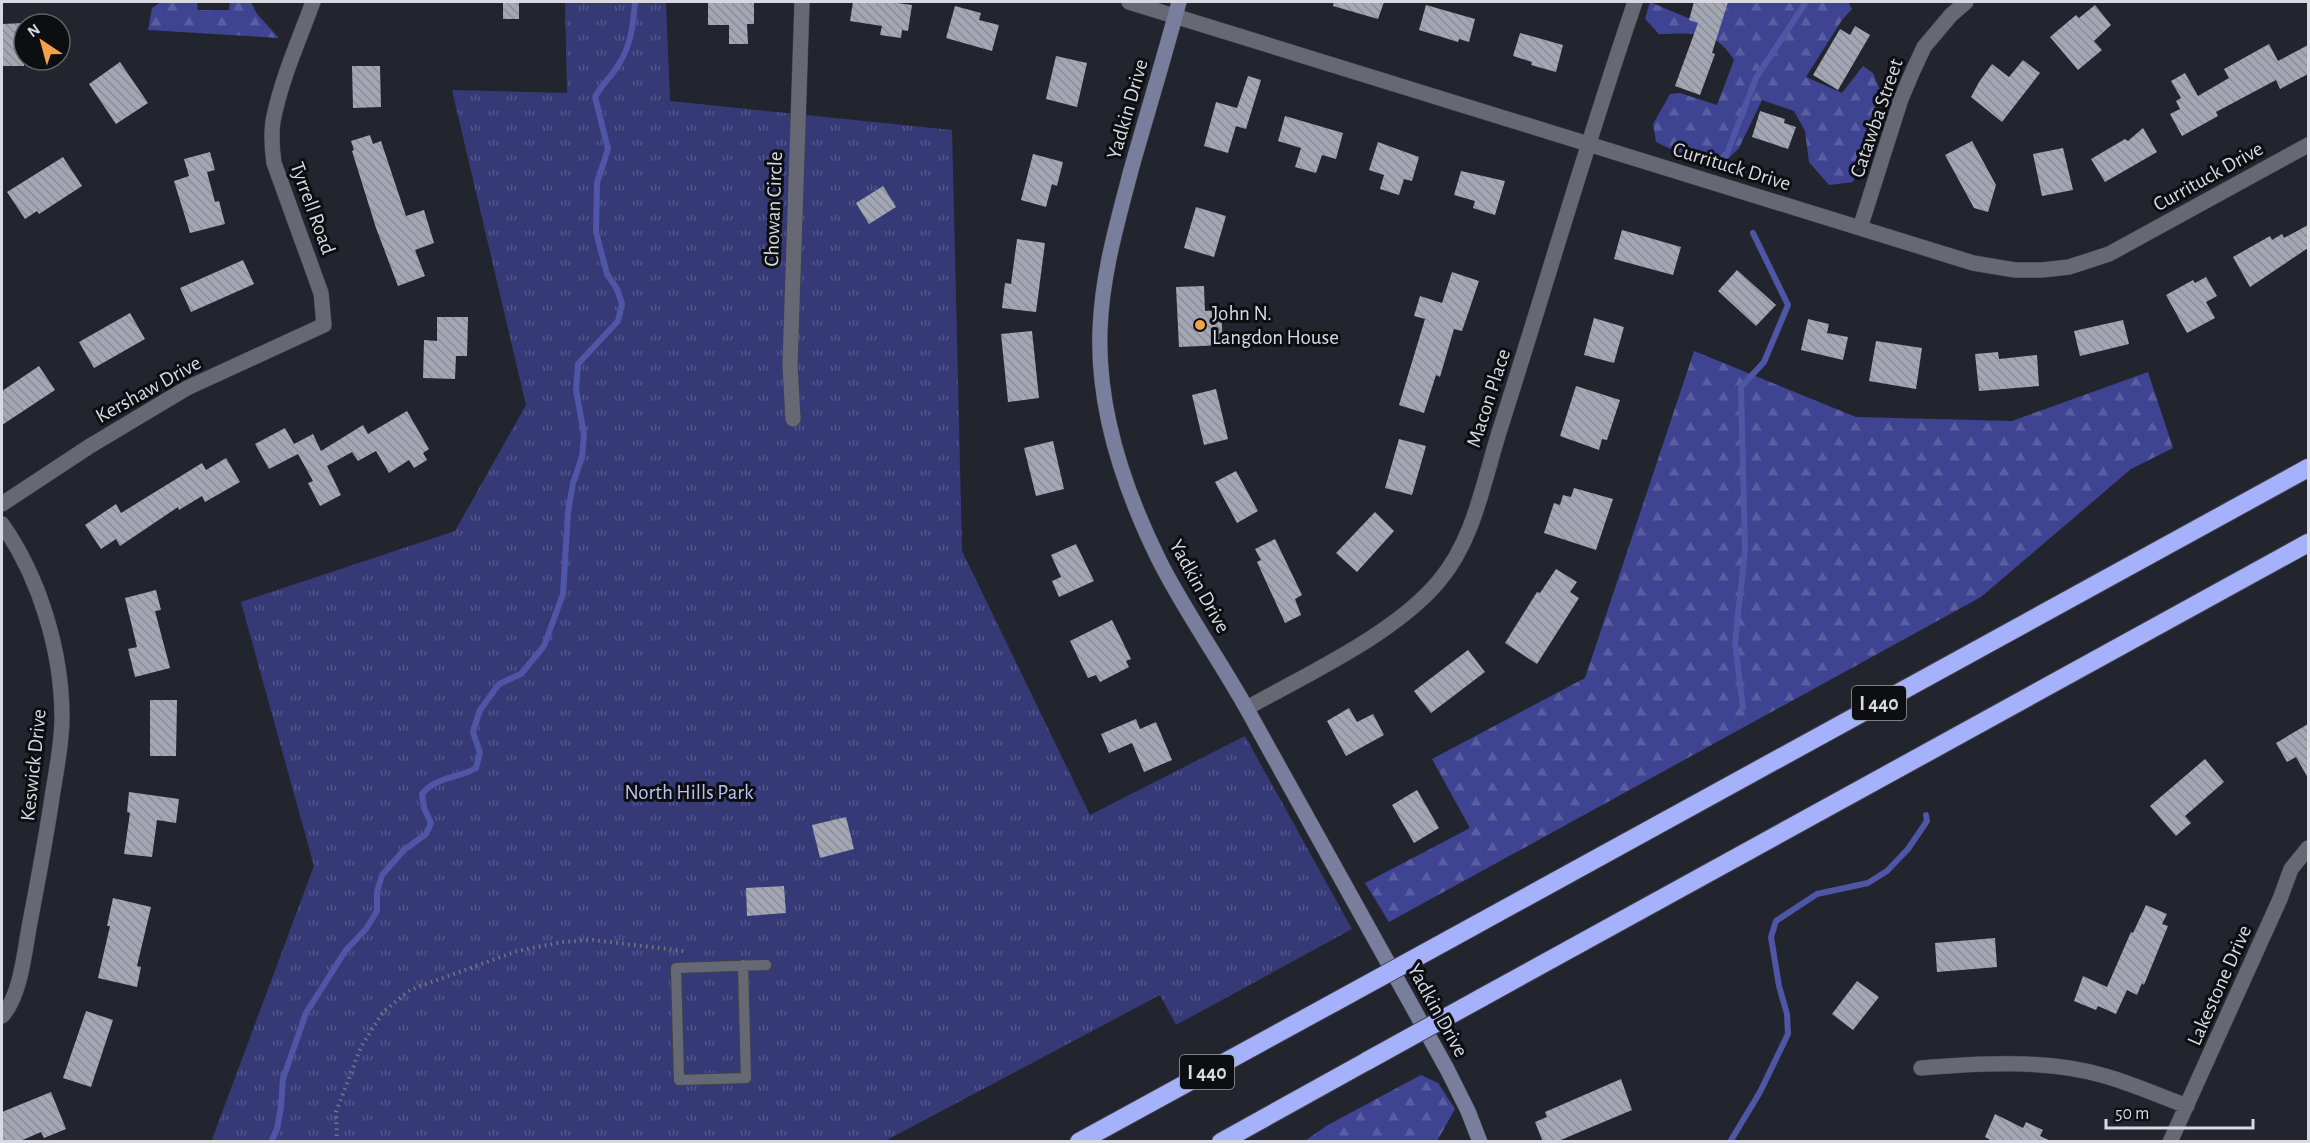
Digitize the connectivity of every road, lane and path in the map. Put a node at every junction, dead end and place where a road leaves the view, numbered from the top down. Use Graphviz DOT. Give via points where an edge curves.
graph roads {
  1 [pos="313,2"];
  2 [pos="802,2"];
  3 [pos="1129,2"];
  4 [pos="1635,2"];
  5 [pos="1966,2"];
  6 [pos="1177,9"];
  7 [pos="1588,144"];
  8 [pos="2308,145"];
  9 [pos="1860,228"];
  10 [pos="324,325"];
  11 [pos="793,419"];
  12 [pos="2308,468"];
  13 [pos="2,504"];
  14 [pos="2,525"];
  15 [pos="2308,543"];
  16 [pos="1246,708"];
  17 [pos="2308,848"];
  18 [pos="649,946"];
  19 [pos="743,965"];
  20 [pos="766,965"];
  21 [pos="2,1016"];
  22 [pos="1921,1068"];
  23 [pos="2187,1106"];
  24 [pos="337,1142"];
  25 [pos="1079,1142"];
  26 [pos="1221,1142"];
  27 [pos="1480,1142"];
  28 [pos="2170,1142"];
  1 -- 10 [label="street, Tyrrell Road" via="278,102 272,144 276,169 321,294"];
  2 -- 11 [label="street, Chowan Circle" via="790,365"];
  3 -- 6 [label="street, Currituck Drive"];
  4 -- 7 [label="street, Macon Place"];
  5 -- 9 [label="street, Catawba Street" via="1924,47 1901,99"];
  6 -- 7 [label="street, Currituck Drive"];
  6 -- 16 [label="street, Yadkin Drive" via="1108,256 1100,332 1101,368 1115,451 1140,520 1163,567"];
  7 -- 9 [label="street, Currituck Drive"];
  7 -- 16 [label="street, Macon Place" via="1469,530 1451,564 1401,617"];
  8 -- 9 [label="street, Currituck Drive" via="2125,246 2068,267 1991,267"];
  10 -- 13 [label="street, Kershaw Drive" via="187,388"];
  12 -- 25 [label="highway, I 440, bridge"];
  14 -- 21 [label="street, Keswick Drive" via="27,566 48,619 62,718 44,849 15,995"];
  15 -- 26 [label="highway, bridge"];
  16 -- 27 [label="street, Yadkin Drive" via="1447,1069"];
  17 -- 23 [label="street, Lakestone Drive" via="2291,869"];
  18 -- 24 [label="path" via="593,940 563,942 517,951 410,990 383,1012 361,1047 336,1112"];
  19 -- 19 [label="lane" via="676,968 679,1080 746,1078"];
  19 -- 20 [label="lane"];
  22 -- 23 [label="street" via="1966,1064 2063,1067 2104,1075"];
  23 -- 28 [label="street, Lakestone Drive"];
}
